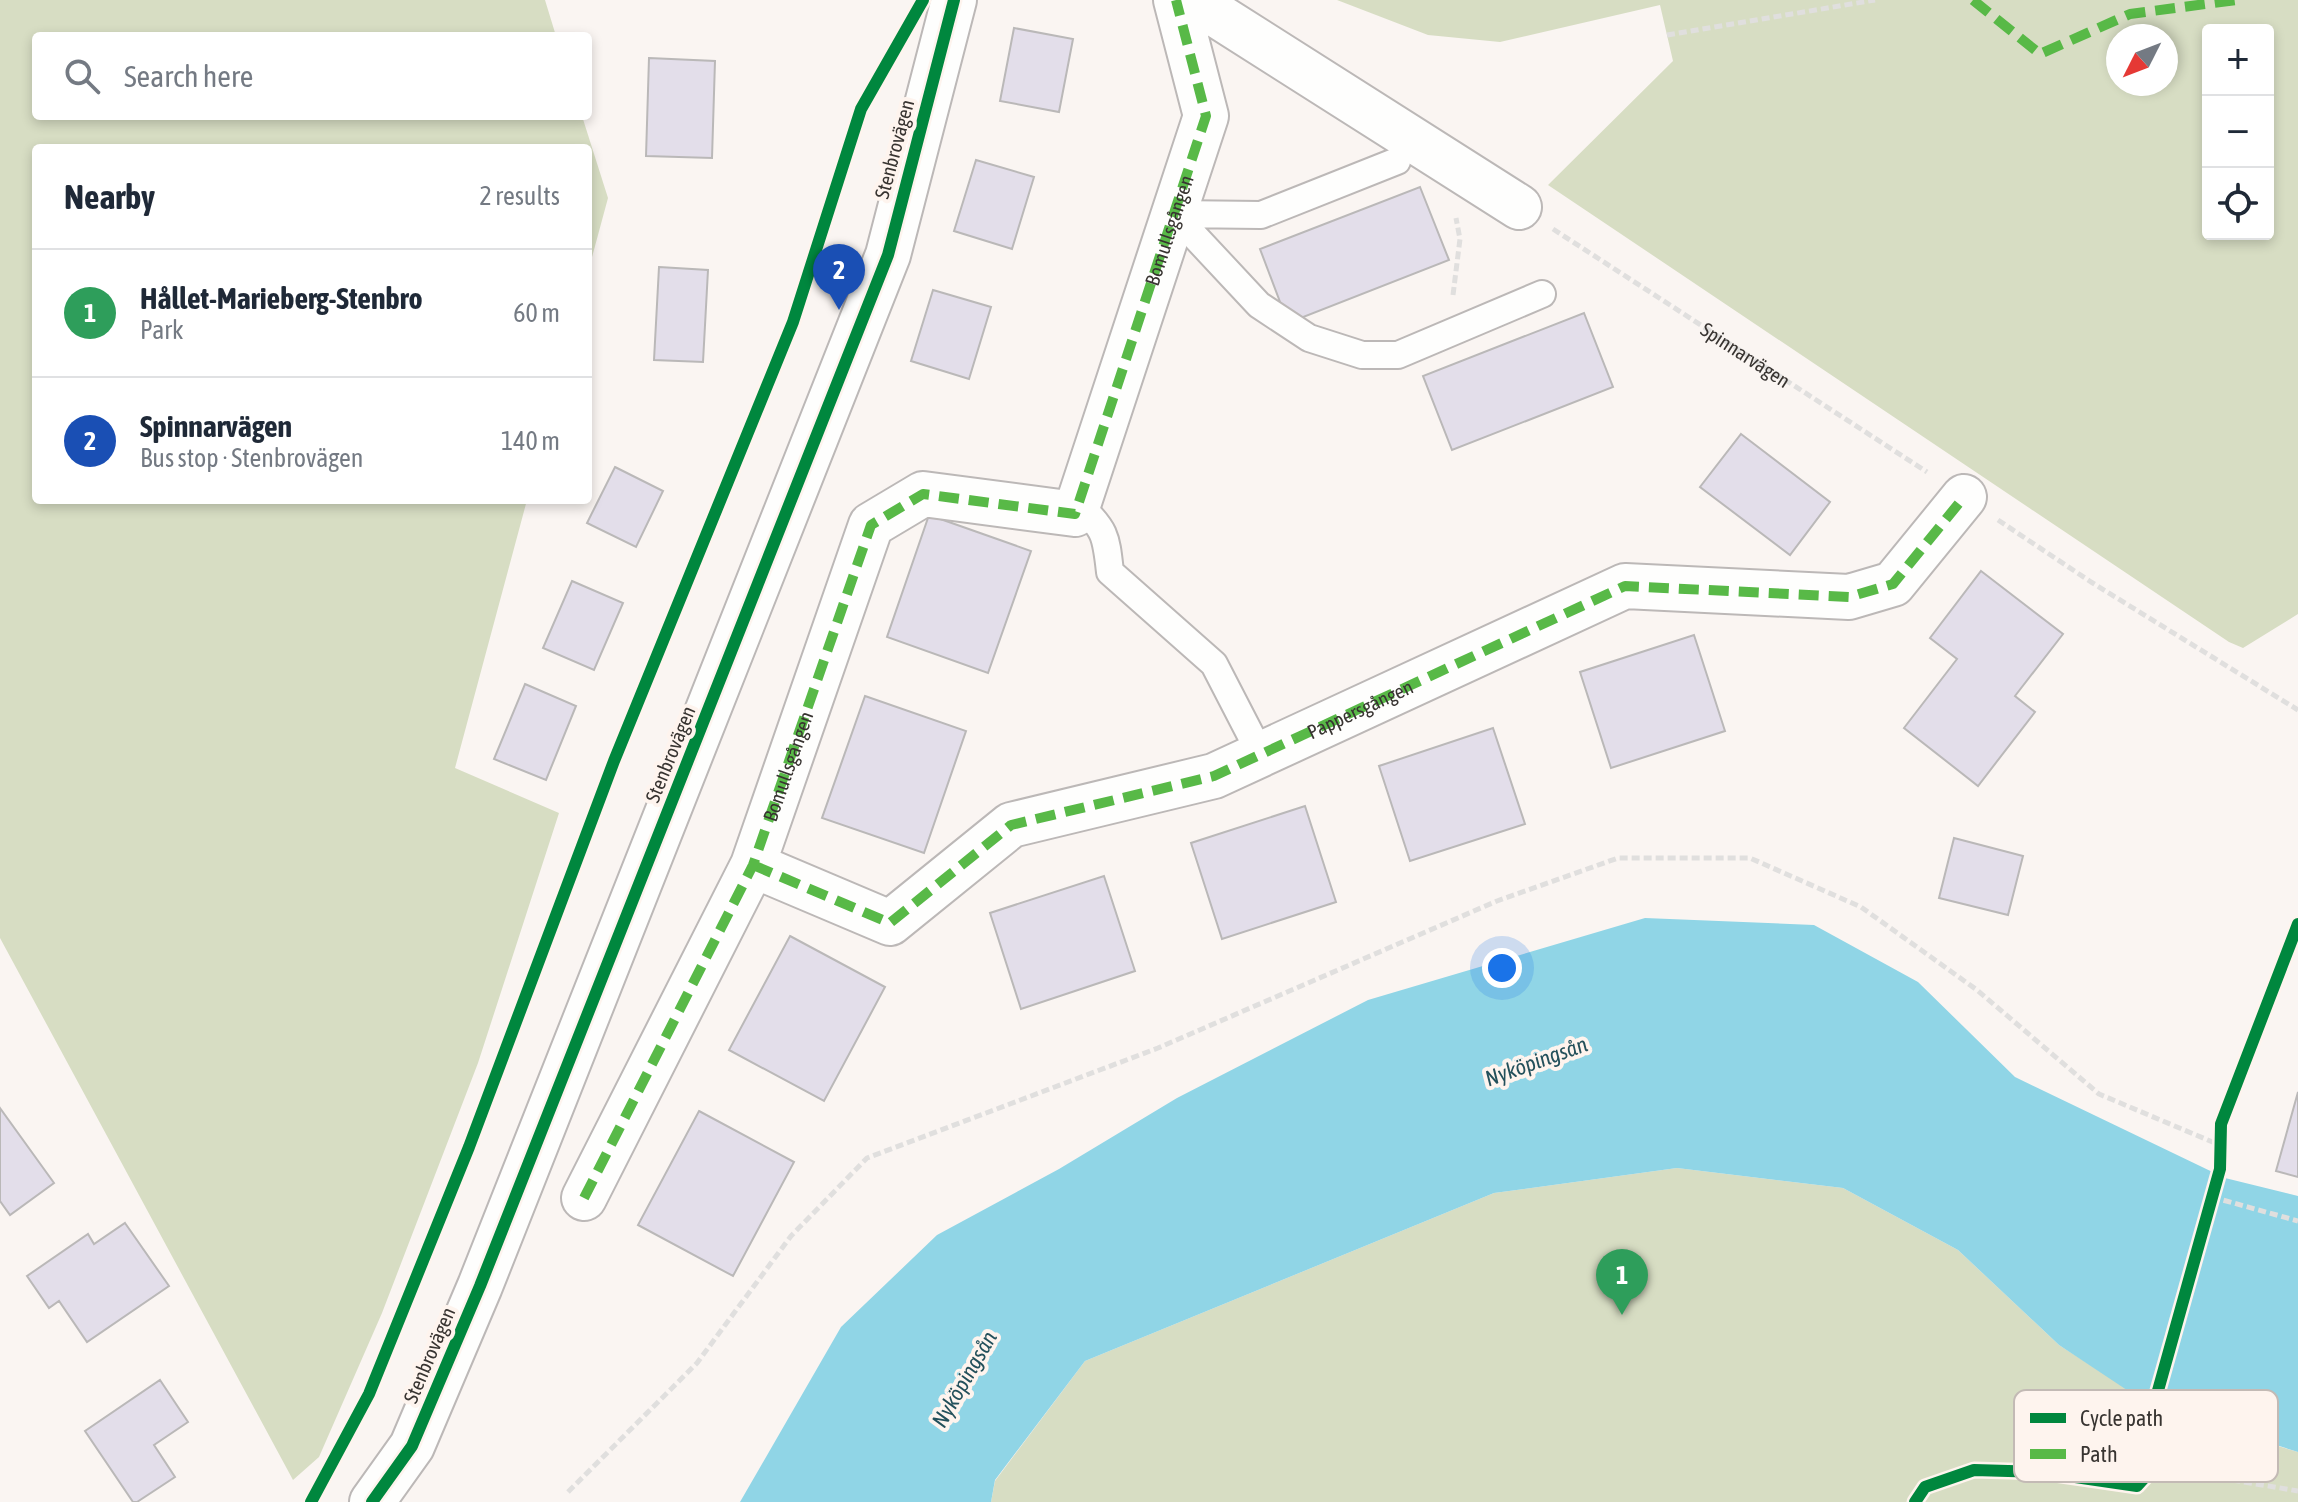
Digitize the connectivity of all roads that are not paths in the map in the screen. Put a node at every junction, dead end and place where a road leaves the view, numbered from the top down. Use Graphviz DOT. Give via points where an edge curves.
graph roads {
  1 [pos="954,0"];
  2 [pos="1176,0"];
  3 [pos="1193,0"];
  4 [pos="1397,161"];
  5 [pos="1519,207"];
  6 [pos="1174,214"];
  7 [pos="1542,294"];
  8 [pos="1964,497"];
  9 [pos="1078,504"];
  10 [pos="1261,755"];
  11 [pos="753,865"];
  12 [pos="584,1198"];
  13 [pos="372,1502"];
  1 -- 13 [label="street, Stenbrovägen" via="888,255 480,1286 412,1446"];
  2 -- 6 [label="street, Bomullsgången" via="1206,116"];
  3 -- 5 [label="street"];
  4 -- 6 [label="lane" via="1261,215"];
  6 -- 7 [label="lane" via="1259,305 1309,338 1362,355 1398,355"];
  6 -- 9 [label="street, Bomullsgången"];
  8 -- 10 [label="street, Pappersgången" via="1893,584 1849,597 1625,586"];
  9 -- 10 [label="lane" via="1106,537 1110,572 1214,664"];
  9 -- 11 [label="street, Bomullsgången" via="1075,514 923,494 871,525"];
  10 -- 11 [label="street, Pappersgången" via="1214,776 1011,825 890,923"];
  11 -- 12 [label="street, Bomullsgången"];
}
